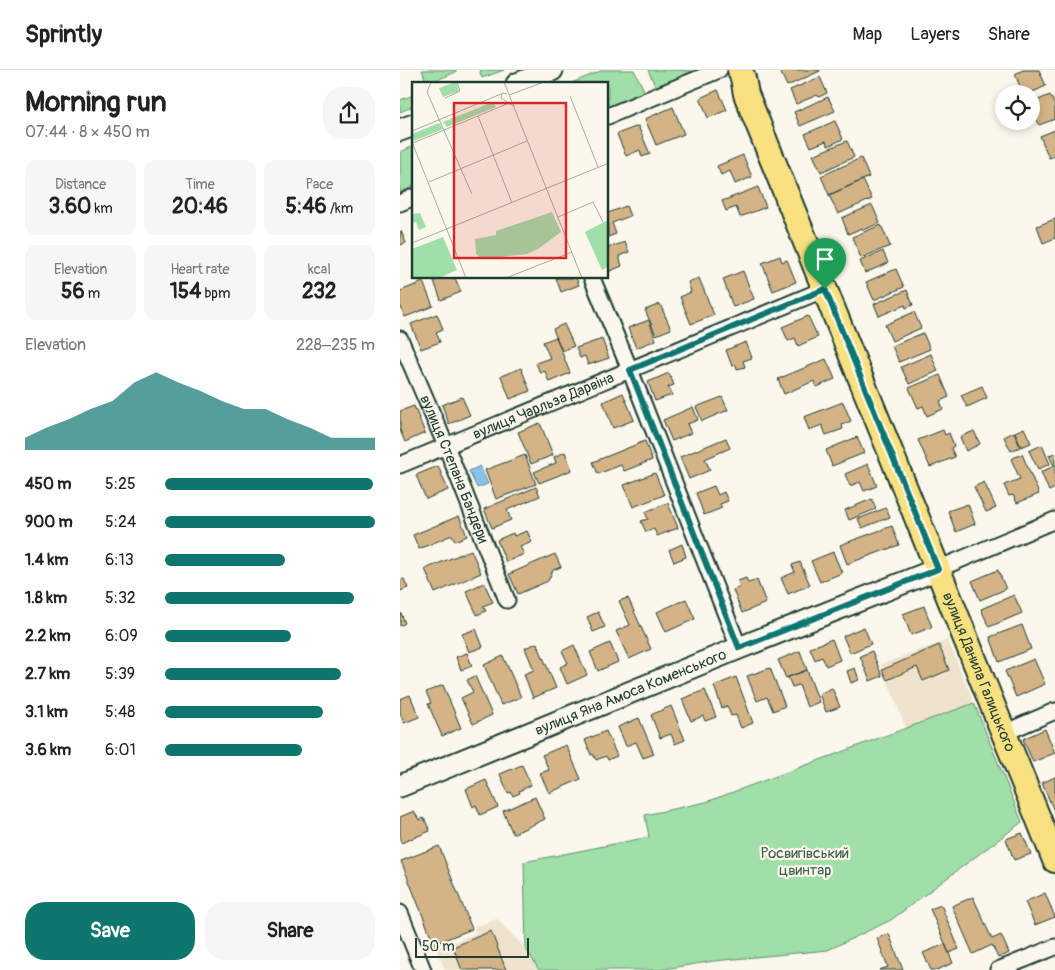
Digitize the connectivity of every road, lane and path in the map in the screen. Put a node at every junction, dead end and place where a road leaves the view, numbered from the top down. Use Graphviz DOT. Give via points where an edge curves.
graph roads {
  1 [pos="552,70"];
  2 [pos="719,70"];
  3 [pos="726,70"];
  4 [pos="740,70"];
  5 [pos="522,82"];
  6 [pos="746,94"];
  7 [pos="609,116"];
  8 [pos="412,126"];
  9 [pos="400,130"];
  10 [pos="412,198"];
  11 [pos="400,203"];
  12 [pos="592,279"];
  13 [pos="825,289"];
  14 [pos="400,339"];
  15 [pos="630,370"];
  16 [pos="446,446"];
  17 [pos="400,465"];
  18 [pos="1055,520"];
  19 [pos="938,569"];
  20 [pos="507,600"];
  21 [pos="739,648"];
  22 [pos="1055,711"];
  23 [pos="1004,733"];
  24 [pos="400,786"];
  25 [pos="1055,860"];
  26 [pos="400,913"];
  27 [pos="1055,947"];
  28 [pos="423,970"];
  29 [pos="998,970"];
  1 -- 5 [label="street"];
  2 -- 7 [label="street"];
  3 -- 6 [label="main road, вулиця Данила Галицького"];
  4 -- 6 [label="main road, вулиця Данила Галицького"];
  6 -- 13 [label="main road, вулиця Данила Галицького"];
  8 -- 9 [label="street"];
  10 -- 11 [label="street"];
  12 -- 15 [label="street"];
  13 -- 15 [label="street, вулиця Чарльза Дарвіна"];
  13 -- 19 [label="main road, вулиця Данила Галицького"];
  14 -- 16 [label="street, вулиця Степана Бандери"];
  15 -- 16 [label="street, вулиця Чарльза Дарвіна"];
  15 -- 21 [label="street"];
  16 -- 17 [label="street, вулиця Чарльза Дарвіна"];
  16 -- 20 [label="street, вулиця Степана Бандери"];
  18 -- 19 [label="street, вулиця Яна Амоса Коменського"];
  19 -- 21 [label="street, вулиця Яна Амоса Коменського"];
  19 -- 23 [label="main road, вулиця Данила Галицького"];
  21 -- 24 [label="street, вулиця Яна Амоса Коменського"];
  22 -- 23 [label="street"];
  23 -- 25 [label="main road, вулиця Данила Галицького"];
  26 -- 28 [label="street"];
  27 -- 29 [label="street"];
}
